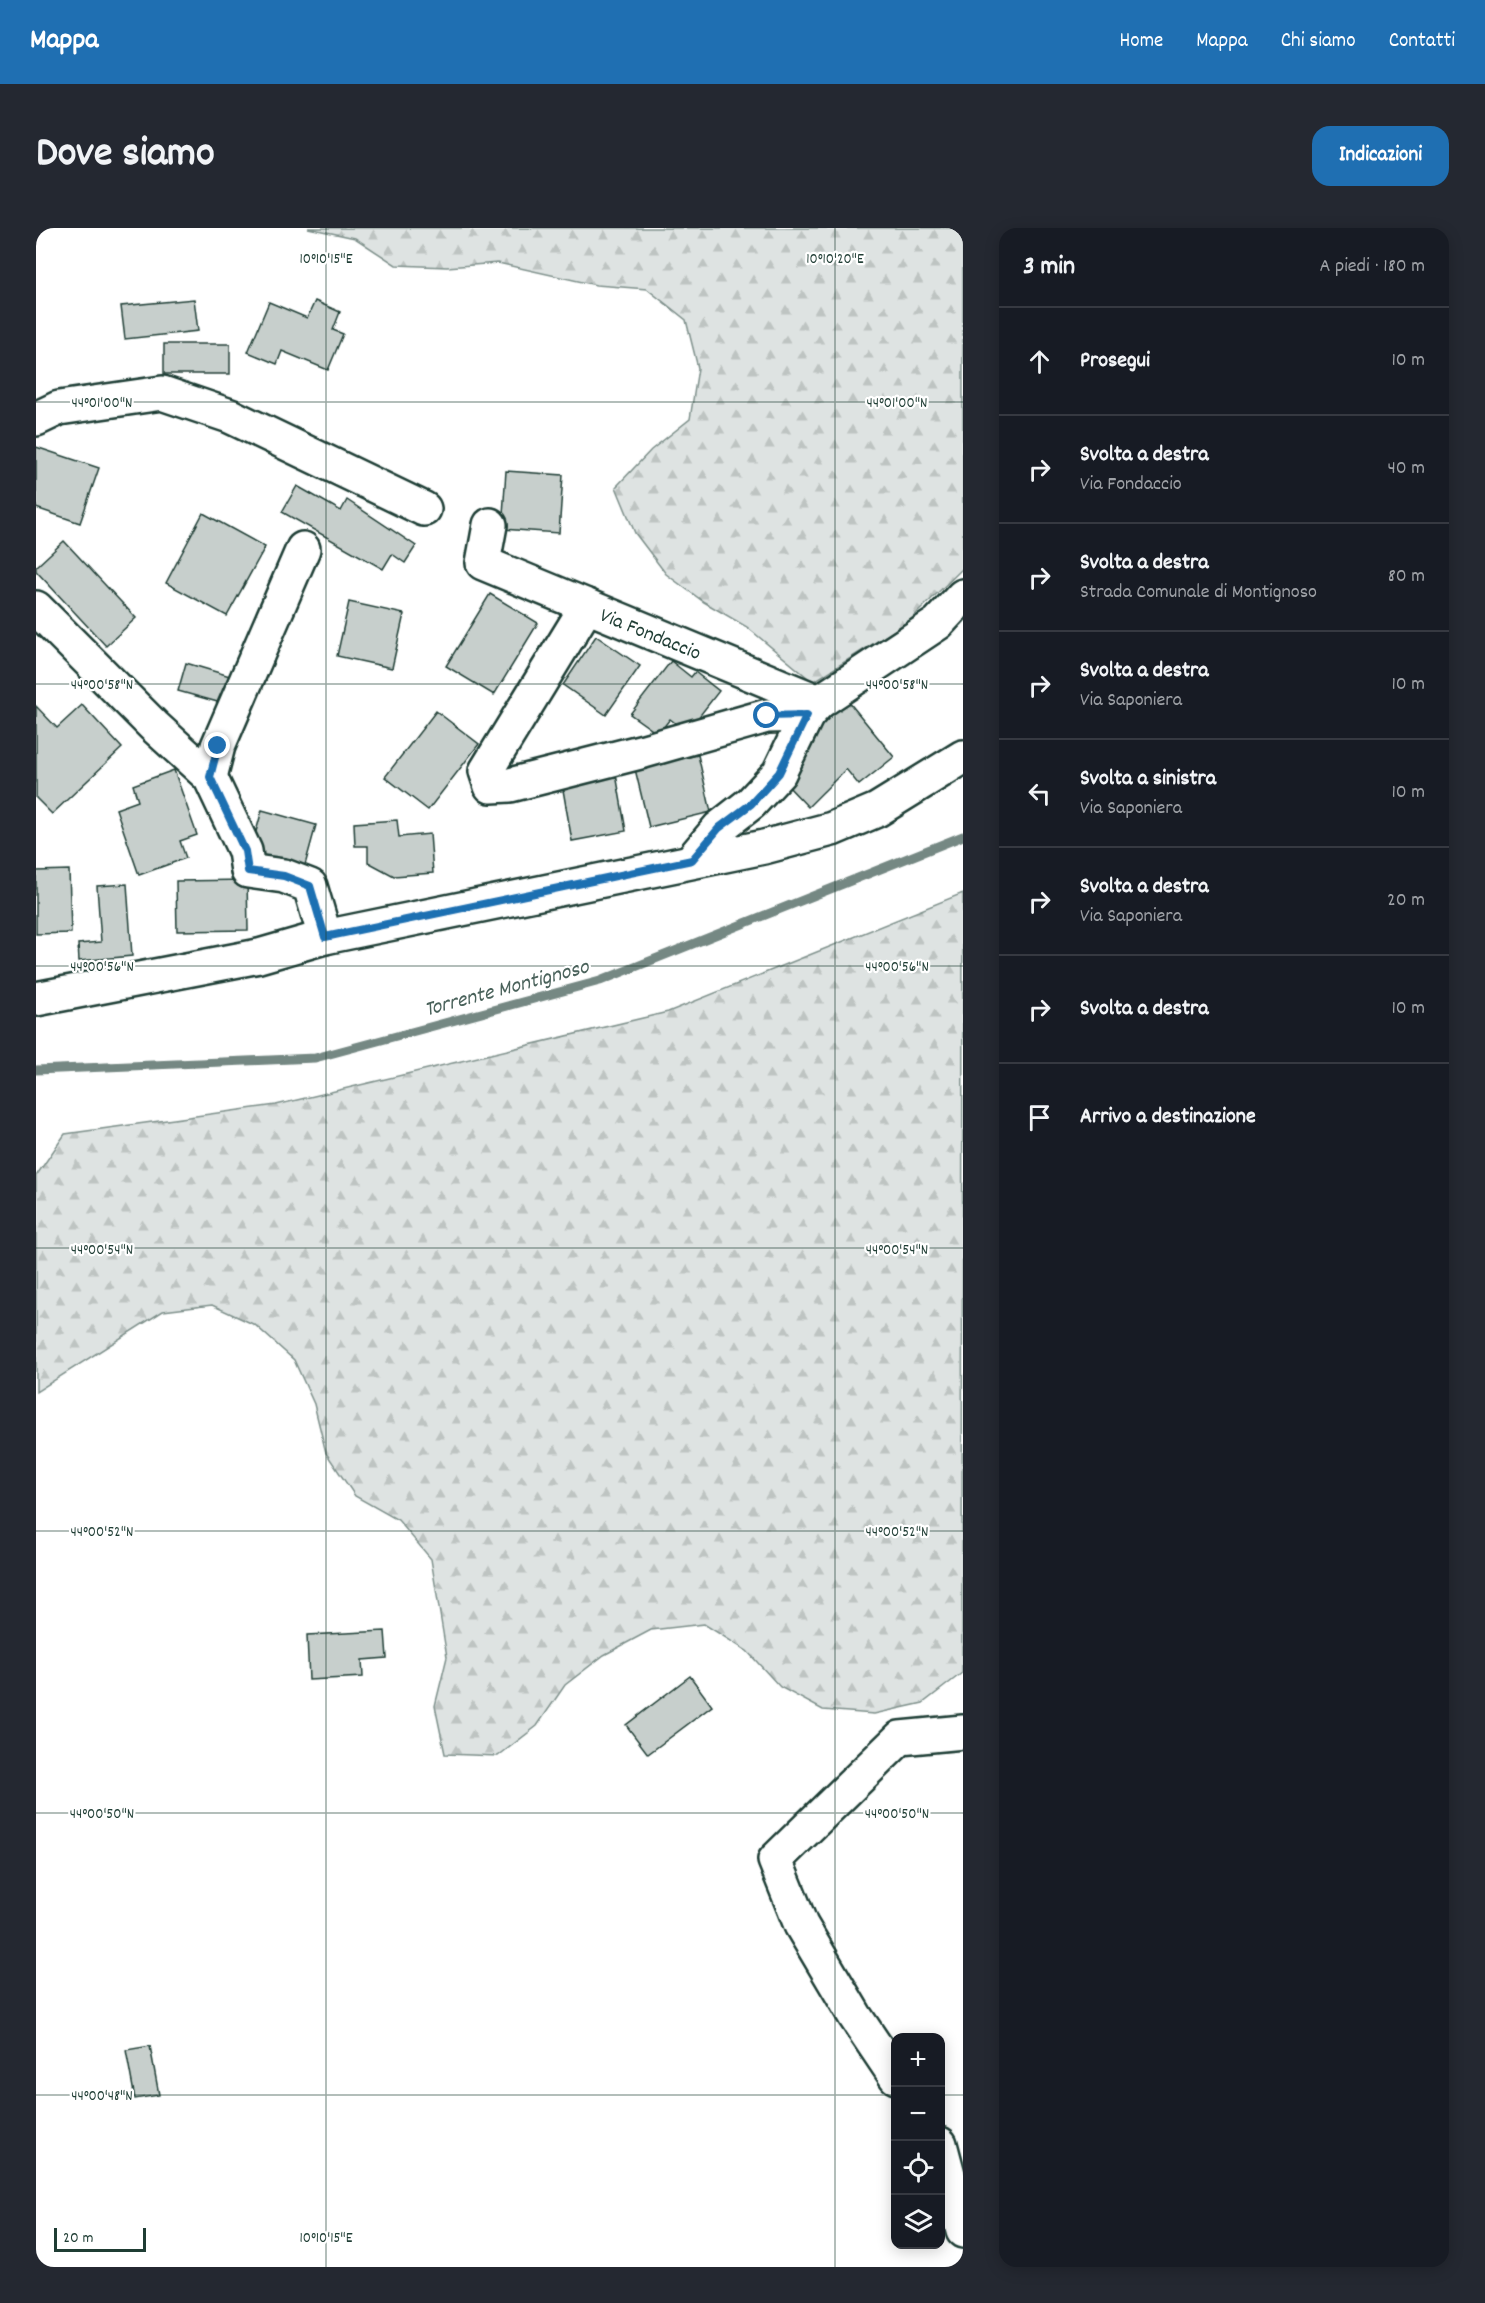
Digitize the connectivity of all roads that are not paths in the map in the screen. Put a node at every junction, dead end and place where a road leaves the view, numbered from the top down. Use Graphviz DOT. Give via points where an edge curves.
graph roads {
  1 [pos="36,419"];
  2 [pos="424,509"];
  3 [pos="490,525"];
  4 [pos="303,549"];
  5 [pos="963,596"];
  6 [pos="587,606"];
  7 [pos="36,608"];
  8 [pos="813,708"];
  9 [pos="963,757"];
  10 [pos="210,777"];
  11 [pos="692,860"];
  12 [pos="325,937"];
  13 [pos="36,999"];
  14 [pos="963,1732"];
  15 [pos="891,2070"];
  16 [pos="945,2163"];
  17 [pos="963,2231"];
  1 -- 2 [label="street" via="59,408 162,393 230,416"];
  3 -- 6 [label="street, Via Fondaccio" via="483,563"];
  4 -- 10 [label="street" via="218,746"];
  5 -- 8 [label="street" via="938,623"];
  6 -- 8 [label="street, Via Fondaccio"];
  6 -- 8 [label="street" via="486,771 491,786 510,785 767,716"];
  7 -- 10 [label="street"];
  8 -- 11 [label="street" via="779,773 751,804 719,828"];
  9 -- 11 [label="street" via="877,810 832,829"];
  10 -- 12 [label="street" via="245,851 248,871 284,876 310,886"];
  11 -- 12 [label="street"];
  12 -- 13 [label="street" via="259,956"];
  14 -- 15 [label="street" via="900,1738 775,1860 801,1925"];
  16 -- 17 [label="street"];
}
